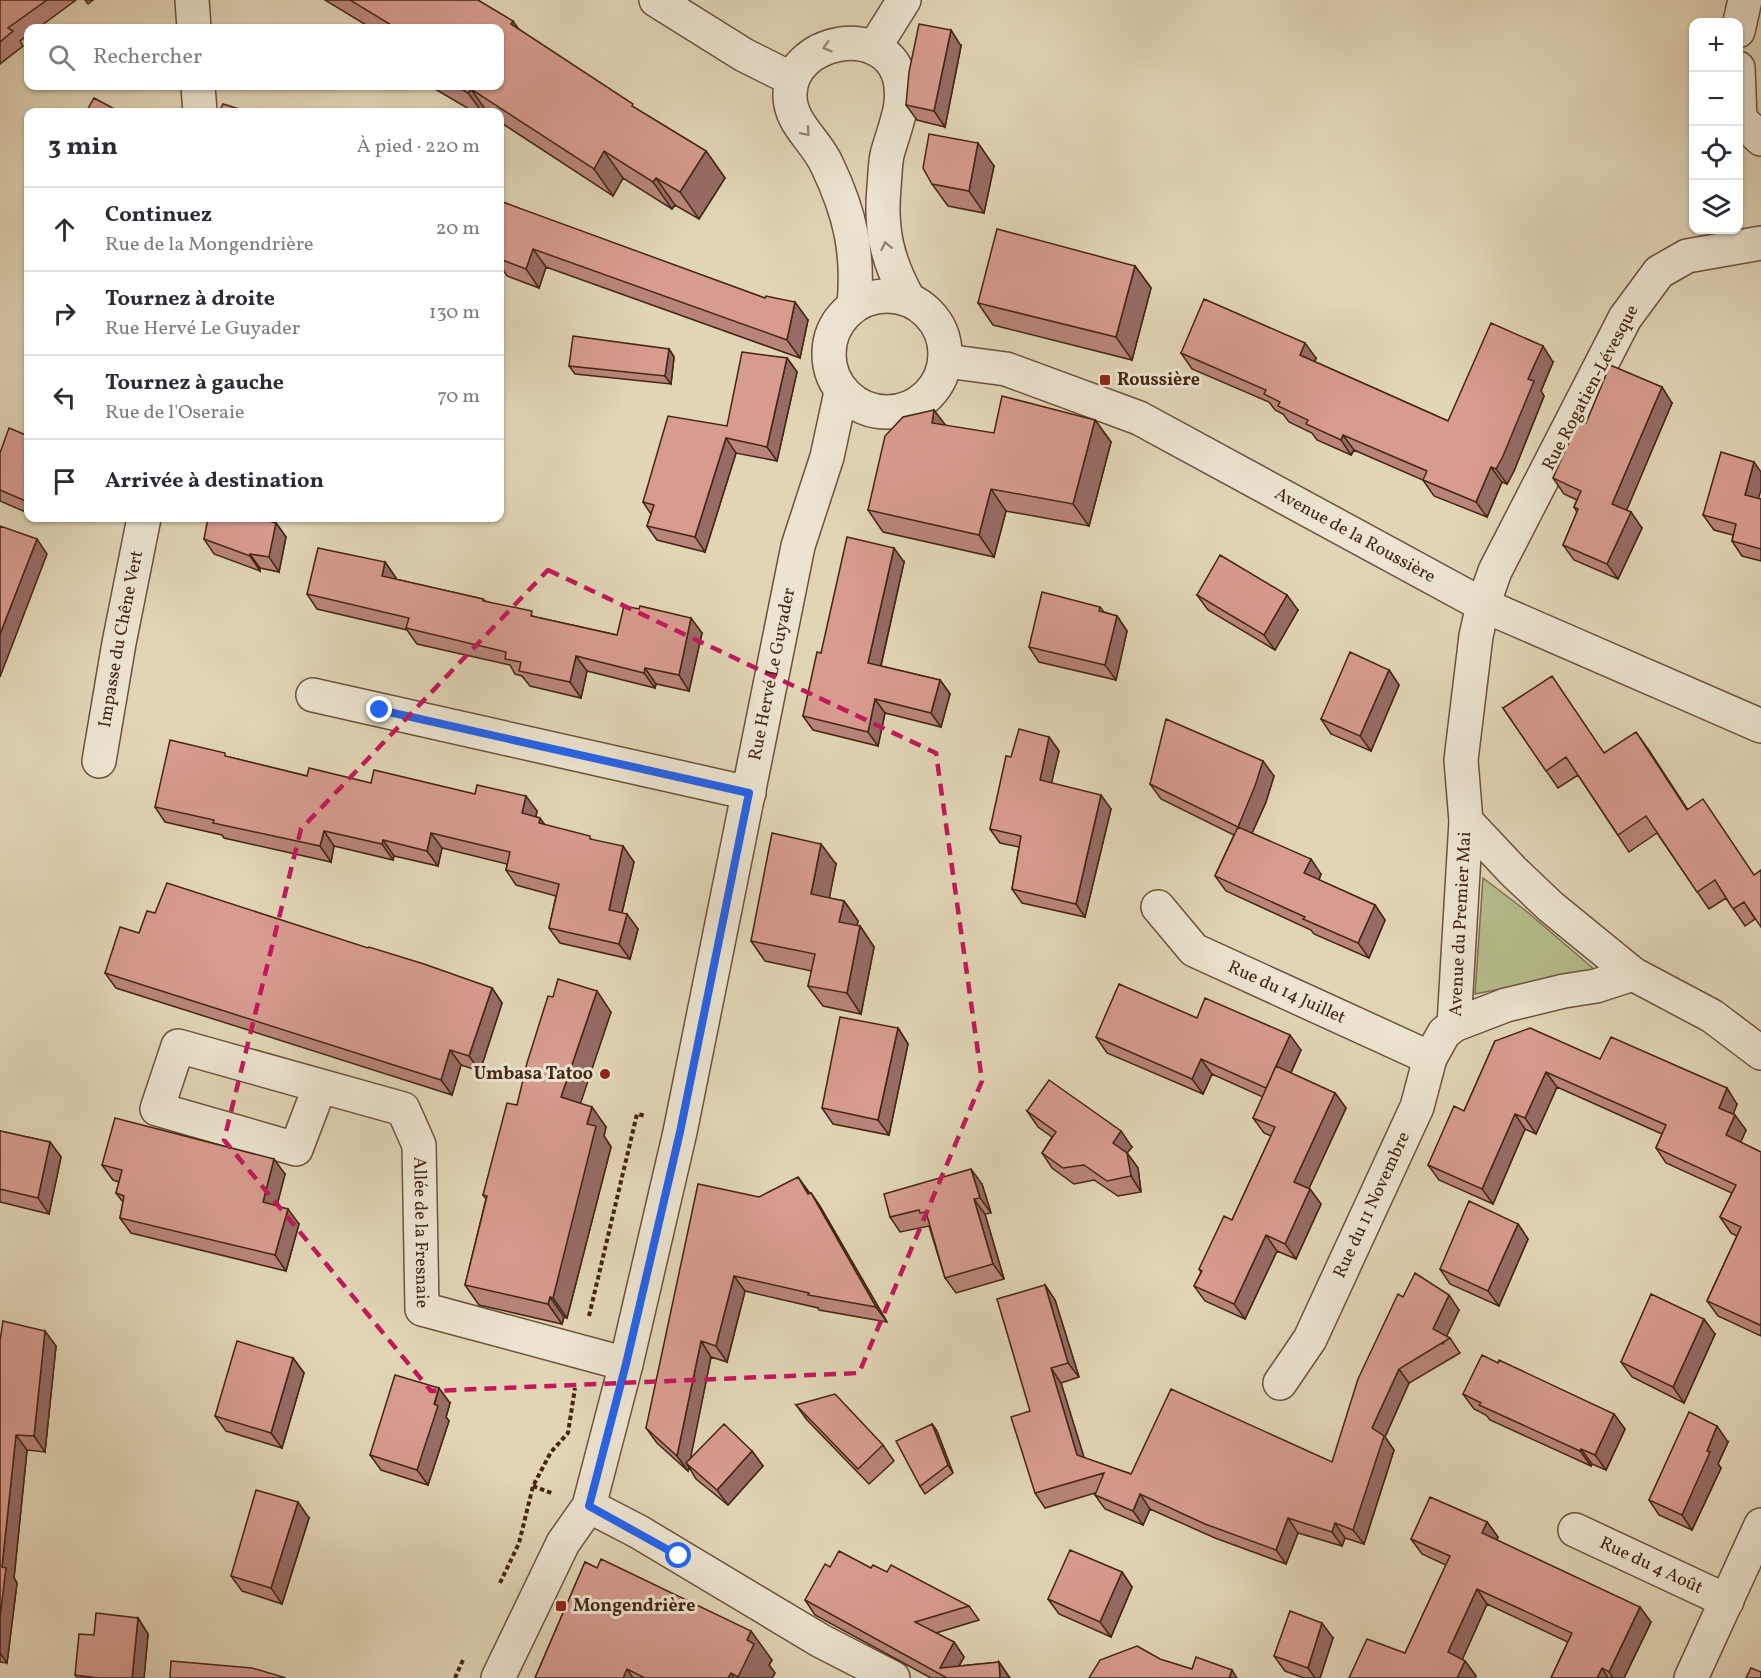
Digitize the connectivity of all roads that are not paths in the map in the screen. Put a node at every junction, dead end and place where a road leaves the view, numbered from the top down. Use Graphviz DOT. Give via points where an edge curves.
graph roads {
  1 [pos="192,0"];
  2 [pos="656,0"];
  3 [pos="904,0"];
  4 [pos="1745,0"];
  5 [pos="1741,18"];
  6 [pos="194,24"];
  7 [pos="874,48"];
  8 [pos="1738,72"];
  9 [pos="792,79"];
  10 [pos="198,90"];
  11 [pos="200,108"];
  12 [pos="1761,139"];
  13 [pos="1761,243"];
  14 [pos="909,300"];
  15 [pos="854,305"];
  16 [pos="946,361"];
  17 [pos="841,392"];
  18 [pos="143,522"];
  19 [pos="1484,605"];
  20 [pos="313,695"];
  21 [pos="1761,726"];
  22 [pos="99,761"];
  23 [pos="749,793"];
  24 [pos="1466,821"];
  25 [pos="1158,907"];
  26 [pos="1633,974"];
  27 [pos="1454,1024"];
  28 [pos="1761,1053"];
  29 [pos="1430,1058"];
  30 [pos="320,1086"];
  31 [pos="626,1364"];
  32 [pos="1280,1383"];
  33 [pos="589,1506"];
  34 [pos="1761,1525"];
  35 [pos="1575,1530"];
  36 [pos="1727,1600"];
  37 [pos="498,1678"];
  38 [pos="893,1678"];
  39 [pos="1691,1678"];
  1 -- 6 [label="street"];
  2 -- 9 [label="street" via="744,55"];
  3 -- 7 [label="street"];
  4 -- 5 [label="street"];
  7 -- 9 [label="street, one-way" via="837,44 819,49"];
  14 -- 7 [label="street, one-way" via="890,261 882,206 886,158 900,116 902,92 890,60"];
  8 -- 12 [label="street" via="1740,119"];
  9 -- 15 [label="street, one-way" via="790,107 796,122 814,141 827,164 847,215 854,242"];
  10 -- 11 [label="street"];
  13 -- 19 [label="street, Rue Rogatien-Lévesque" via="1687,256 1659,272 1625,318 1495,571"];
  14 -- 15 [label="street" via="890,296"];
  14 -- 16 [label="street" via="930,314 943,335"];
  15 -- 17 [label="street" via="831,336 828,355"];
  16 -- 17 [label="street" via="936,387 916,405 890,413 863,408"];
  16 -- 19 [label="street, Avenue de la Roussière" via="1006,369 1138,418"];
  17 -- 23 [label="street, Rue Hervé Le Guyader" via="826,458 798,546"];
  18 -- 22 [label="street, Impasse du Chêne Vert"];
  19 -- 21 [label="street, Avenue de la Roussière"];
  19 -- 24 [label="street, Avenue du Premier Mai" via="1476,636 1461,759"];
  20 -- 23 [label="street"];
  23 -- 31 [label="street, Rue Hervé Le Guyader" via="680,1132"];
  24 -- 26 [label="street, Avenue du Premier Mai" via="1551,907"];
  24 -- 27 [label="street, Avenue du Premier Mai"];
  25 -- 29 [label="street, Rue du 14 Juillet" via="1194,950"];
  26 -- 27 [label="street, Avenue du Premier Mai" via="1506,1005"];
  26 -- 28 [label="street, Avenue du Premier Mai" via="1712,1016"];
  27 -- 29 [label="street, Rue du 11 Novembre" via="1443,1034"];
  29 -- 32 [label="street, Rue du 11 Novembre" via="1417,1107 1315,1329"];
  30 -- 30 [label="street, Allée de la Fresnaie" via="296,1149 158,1109 178,1046"];
  30 -- 31 [label="street, Allée de la Fresnaie" via="403,1109 419,1145 422,1309"];
  31 -- 33 [label="street, Rue Hervé Le Guyader"];
  33 -- 37 [label="street, Rue Hervé Le Guyader" via="563,1543"];
  33 -- 38 [label="street" via="821,1641"];
  34 -- 36 [label="street"];
  35 -- 36 [label="street, Rue du 4 Août"];
  36 -- 39 [label="street"];
}
